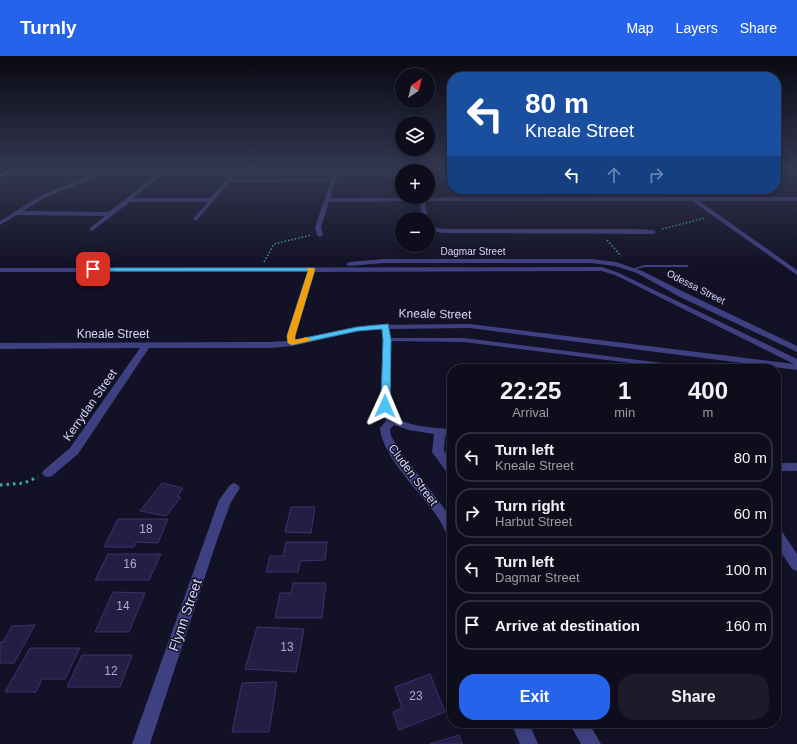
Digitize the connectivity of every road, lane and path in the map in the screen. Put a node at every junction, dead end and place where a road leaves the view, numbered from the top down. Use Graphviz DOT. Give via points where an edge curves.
graph roads {
  1 [pos="36,201"];
  2 [pos="126,201"];
  3 [pos="211,201"];
  4 [pos="327,201"];
  5 [pos="695,201"];
  6 [pos="16,213"];
  7 [pos="111,214"];
  8 [pos="719,218"];
  9 [pos="196,219"];
  10 [pos="0,223"];
  11 [pos="92,229"];
  12 [pos="435,230"];
  13 [pos="599,231"];
  14 [pos="652,232"];
  15 [pos="320,234"];
  16 [pos="620,265"];
  17 [pos="687,266"];
  18 [pos="312,269"];
  19 [pos="634,269"];
  20 [pos="0,270"];
  21 [pos="261,270"];
  22 [pos="797,273"];
  23 [pos="617,274"];
  24 [pos="385,326"];
  25 [pos="387,340"];
  26 [pos="292,343"];
  27 [pos="0,346"];
  28 [pos="146,346"];
  29 [pos="797,349"];
  30 [pos="797,362"];
  31 [pos="654,364"];
  32 [pos="773,364"];
  33 [pos="781,365"];
  34 [pos="797,367"];
  35 [pos="392,421"];
  36 [pos="440,431"];
  37 [pos="447,432"];
  38 [pos="447,464"];
  39 [pos="781,467"];
  40 [pos="797,467"];
  41 [pos="48,473"];
  42 [pos="24,483"];
  43 [pos="0,485"];
  44 [pos="234,488"];
  45 [pos="447,522"];
  46 [pos="781,541"];
  47 [pos="797,565"];
  48 [pos="522,728"];
  49 [pos="581,728"];
  50 [pos="141,744"];
  51 [pos="529,744"];
  52 [pos="592,744"];
  1 -- 6 [label="street"];
  2 -- 7 [label="street"];
  3 -- 9 [label="street"];
  4 -- 15 [label="street" via="318,228"];
  5 -- 8 [label="street"];
  6 -- 7 [label="street"];
  6 -- 10 [label="street"];
  7 -- 11 [label="street"];
  8 -- 14 [label="path" via="706,218"];
  8 -- 22 [label="street"];
  12 -- 13 [label="street"];
  13 -- 14 [label="street"];
  13 -- 16 [label="path" via="624,260"];
  15 -- 21 [label="path" via="274,244"];
  16 -- 18 [label="street, Dagmar Street" via="591,261 384,261"];
  16 -- 19 [label="street, Dagmar Street"];
  17 -- 19 [label="lane, Odessa Street" via="642,266"];
  18 -- 21 [label="street, Dagmar Street"];
  18 -- 23 [label="street, Dagmar Street" via="590,269"];
  18 -- 26 [label="street" via="291,336"];
  19 -- 29 [label="street, Odessa Street"];
  20 -- 21 [label="street, Dagmar Street"];
  23 -- 30 [label="street, Odessa Street"];
  24 -- 25 [label="street"];
  24 -- 26 [label="street, Kneale Street" via="357,329"];
  24 -- 32 [label="street, Kneale Street" via="470,326"];
  25 -- 31 [label="lane, Kneale Street" via="464,340"];
  25 -- 35 [label="street" via="385,406 386,415"];
  26 -- 28 [label="street, Kneale Street"];
  27 -- 28 [label="street, Kneale Street"];
  28 -- 41 [label="street, Kerrydan Street" via="72,454"];
  33 -- 34 [label="street, Kneale Street"];
  35 -- 36 [label="street"];
  35 -- 45 [label="street, Cluden Street" via="385,428 385,437"];
  36 -- 37 [label="street"];
  36 -- 38 [label="street" via="438,452"];
  39 -- 40 [label="street"];
  42 -- 43 [label="path"];
  44 -- 50 [label="street, Flynn Street" via="225,500 209,543"];
  46 -- 47 [label="street"];
  48 -- 51 [label="street"];
  49 -- 52 [label="street"];
}
